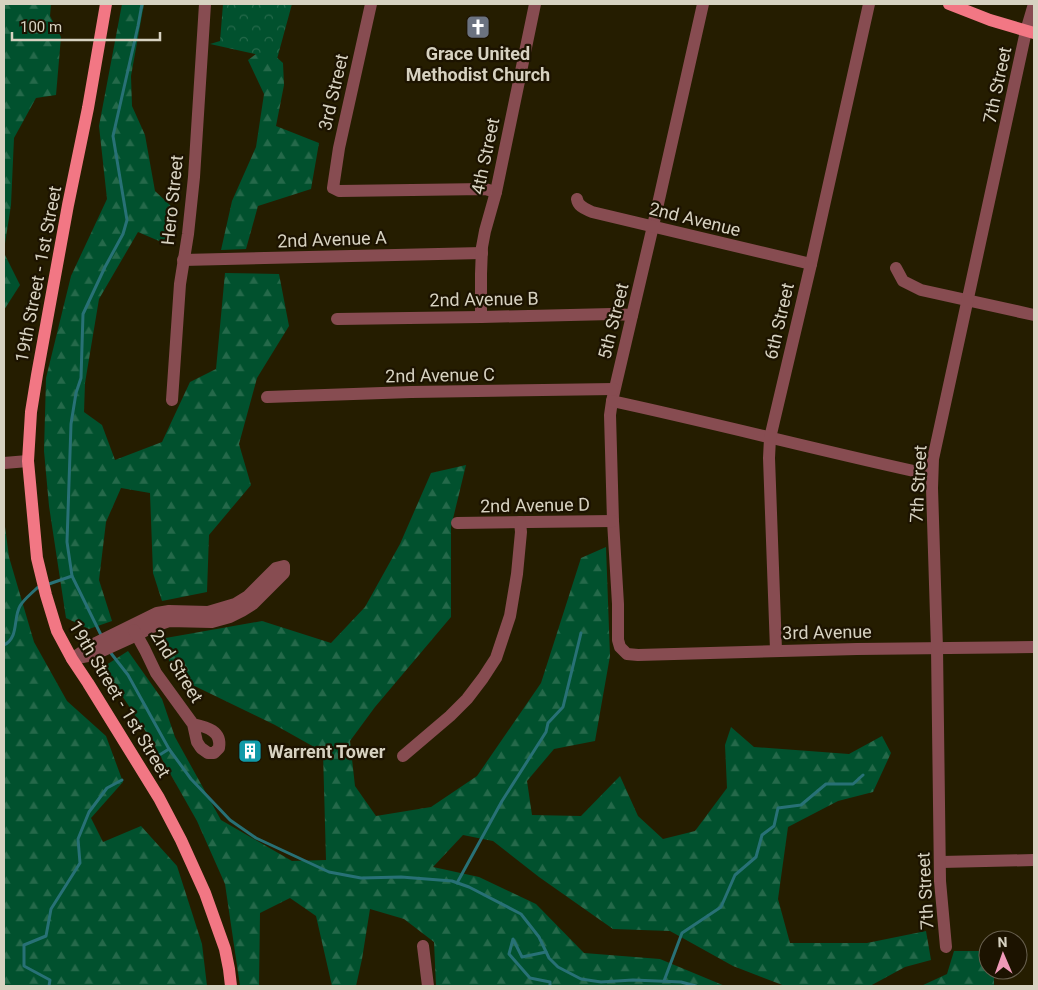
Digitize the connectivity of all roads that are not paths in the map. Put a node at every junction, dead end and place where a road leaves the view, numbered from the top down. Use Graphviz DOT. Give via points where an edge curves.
graph roads {
  1 [pos="106,4"];
  2 [pos="205,4"];
  3 [pos="372,4"];
  4 [pos="536,4"];
  5 [pos="703,4"];
  6 [pos="868,4"];
  7 [pos="949,4"];
  8 [pos="1034,4"];
  9 [pos="1030,32"];
  10 [pos="496,192"];
  11 [pos="577,199"];
  12 [pos="653,226"];
  13 [pos="482,253"];
  14 [pos="183,260"];
  15 [pos="811,264"];
  16 [pos="896,268"];
  17 [pos="967,300"];
  18 [pos="632,315"];
  19 [pos="1034,315"];
  20 [pos="481,318"];
  21 [pos="337,319"];
  22 [pos="613,395"];
  23 [pos="267,397"];
  24 [pos="172,400"];
  25 [pos="770,438"];
  26 [pos="28,462"];
  27 [pos="4,463"];
  28 [pos="932,474"];
  29 [pos="613,521"];
  30 [pos="520,522"];
  31 [pos="458,523"];
  32 [pos="134,630"];
  33 [pos="937,648"];
  34 [pos="1034,648"];
  35 [pos="622,650"];
  36 [pos="776,650"];
  37 [pos="72,659"];
  38 [pos="194,724"];
  39 [pos="403,756"];
  40 [pos="1034,860"];
  41 [pos="940,862"];
  42 [pos="423,946"];
  43 [pos="946,947"];
  44 [pos="231,986"];
  45 [pos="428,986"];
  1 -- 26 [label="main road, 19th Street - 1st Street" via="37,375"];
  2 -- 14 [label="street, Hero Street" via="194,177"];
  3 -- 10 [label="street, 3rd Street" via="333,188 339,191 485,189"];
  4 -- 10 [label="street, 4th Street"];
  5 -- 12 [label="street, 5th Street"];
  6 -- 15 [label="street, 6th Street"];
  7 -- 9 [label="main road"];
  8 -- 9 [label="street, 7th Street"];
  9 -- 17 [label="street, 7th Street"];
  10 -- 13 [label="street, 4th Street"];
  11 -- 12 [label="street, 2nd Avenue" via="580,206 592,212"];
  12 -- 15 [label="street, 2nd Avenue"];
  12 -- 18 [label="street, 5th Street"];
  13 -- 14 [label="street, 2nd Avenue A"];
  13 -- 20 [label="street, 4th Street"];
  14 -- 24 [label="street, Hero Street"];
  15 -- 25 [label="street, 6th Street"];
  16 -- 17 [label="street" via="903,282 911,286"];
  17 -- 19 [label="street"];
  17 -- 28 [label="street, 7th Street"];
  18 -- 20 [label="street, 2nd Avenue B"];
  18 -- 22 [label="street, 5th Street"];
  20 -- 21 [label="street, 2nd Avenue B"];
  22 -- 23 [label="street, 2nd Avenue C" via="411,392"];
  22 -- 25 [label="street, 2nd Avenue C"];
  22 -- 29 [label="street, 5th Street" via="610,415"];
  25 -- 28 [label="street, 2nd Avenue C"];
  25 -- 36 [label="street, 6th Street"];
  26 -- 27 [label="street"];
  26 -- 37 [label="main road, 19th Street - 1st Street" via="34,531 46,595 57,631"];
  28 -- 33 [label="street, 7th Street"];
  29 -- 30 [label="street, 2nd Avenue D"];
  29 -- 35 [label="street, 5th Street" via="618,640"];
  30 -- 31 [label="street, 2nd Avenue D"];
  30 -- 39 [label="street" via="517,574 510,616 496,658 467,699"];
  32 -- 32 [label="street" via="169,621 212,622 230,617 253,604 284,573 284,566 276,568 248,596 226,608 208,612 157,613"];
  32 -- 37 [label="street" via="92,645"];
  32 -- 38 [label="street, 2nd Street" via="156,673"];
  33 -- 34 [label="street, 3rd Avenue"];
  33 -- 36 [label="street, 3rd Avenue"];
  33 -- 41 [label="street, 7th Street"];
  35 -- 36 [label="street, 3rd Avenue" via="638,655"];
  37 -- 44 [label="main road, 19th Street - 1st Street" via="159,798 181,840 215,918 225,949"];
  40 -- 41 [label="street"];
  41 -- 43 [label="street, 7th Street"];
  42 -- 45 [label="street"];
}
